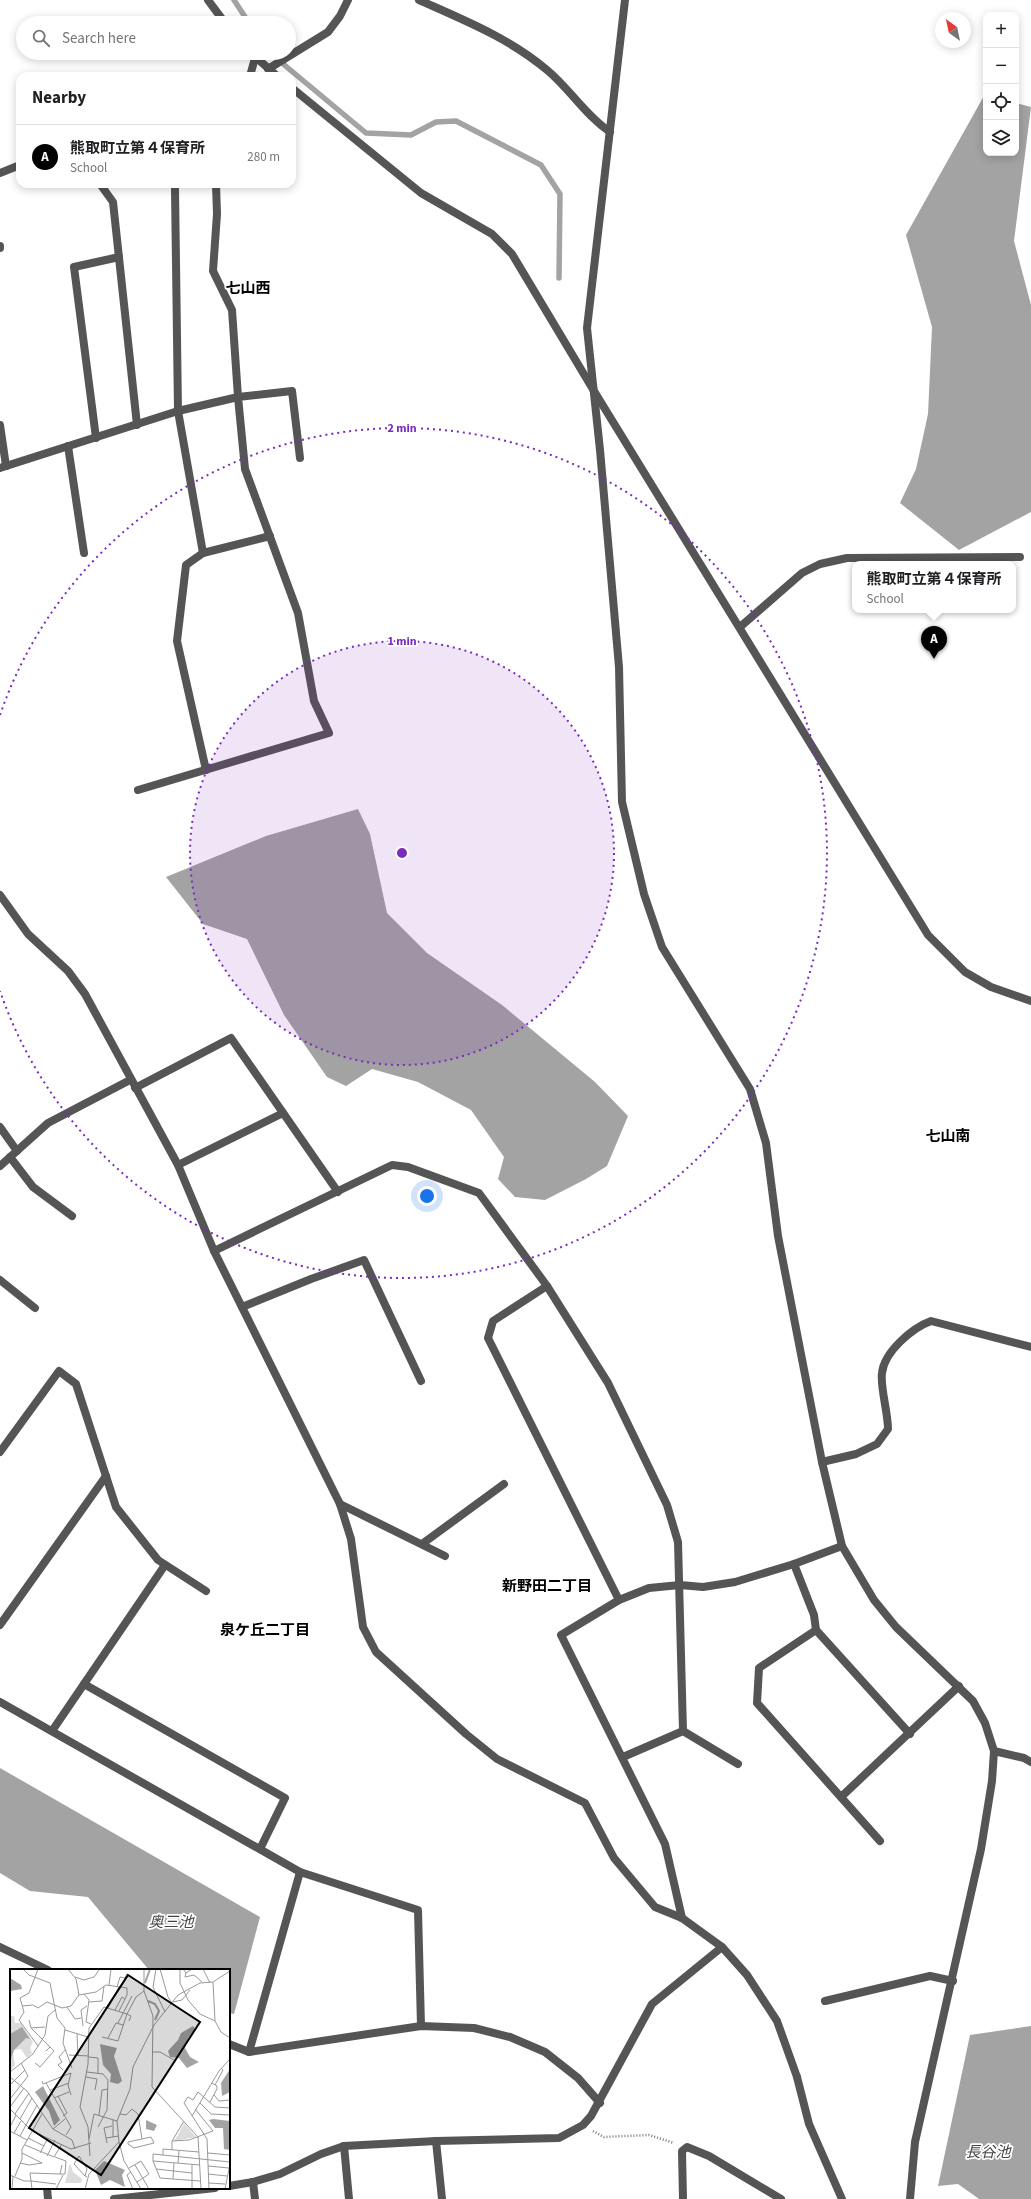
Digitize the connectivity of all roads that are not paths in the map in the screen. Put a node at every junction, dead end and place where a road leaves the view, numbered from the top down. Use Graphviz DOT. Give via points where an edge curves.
graph roads {
  1 [pos="208,0"];
  2 [pos="348,0"];
  3 [pos="419,0"];
  4 [pos="625,0"];
  5 [pos="219,16"];
  6 [pos="296,52"];
  7 [pos="252,60"];
  8 [pos="258,60"];
  9 [pos="283,60"];
  10 [pos="268,69"];
  11 [pos="251,72"];
  12 [pos="272,72"];
  13 [pos="296,91"];
  14 [pos="610,132"];
  15 [pos="16,167"];
  16 [pos="0,173"];
  17 [pos="103,188"];
  18 [pos="216,188"];
  19 [pos="175,189"];
  20 [pos="119,257"];
  21 [pos="594,391"];
  22 [pos="238,397"];
  23 [pos="178,412"];
  24 [pos="0,425"];
  25 [pos="137,425"];
  26 [pos="96,438"];
  27 [pos="68,446"];
  28 [pos="300,458"];
  29 [pos="3,467"];
  30 [pos="270,536"];
  31 [pos="84,553"];
  32 [pos="203,553"];
  33 [pos="1020,558"];
  34 [pos="740,627"];
  35 [pos="206,770"];
  36 [pos="138,790"];
  37 [pos="0,895"];
  38 [pos="1031,1001"];
  39 [pos="133,1084"];
  40 [pos="283,1113"];
  41 [pos="0,1126"];
  42 [pos="14,1154"];
  43 [pos="178,1165"];
  44 [pos="0,1166"];
  45 [pos="338,1192"];
  46 [pos="72,1216"];
  47 [pos="214,1251"];
  48 [pos="0,1280"];
  49 [pos="547,1286"];
  50 [pos="242,1307"];
  51 [pos="34,1308"];
  52 [pos="1031,1347"];
  53 [pos="422,1381"];
  54 [pos="0,1452"];
  55 [pos="822,1462"];
  56 [pos="106,1476"];
  57 [pos="504,1484"];
  58 [pos="340,1504"];
  59 [pos="422,1544"];
  60 [pos="842,1546"];
  61 [pos="445,1556"];
  62 [pos="794,1564"];
  63 [pos="166,1565"];
  64 [pos="680,1585"];
  65 [pos="206,1591"];
  66 [pos="619,1600"];
  67 [pos="0,1625"];
  68 [pos="816,1630"];
  69 [pos="84,1684"];
  70 [pos="959,1686"];
  71 [pos="0,1702"];
  72 [pos="52,1731"];
  73 [pos="683,1731"];
  74 [pos="910,1734"];
  75 [pos="994,1751"];
  76 [pos="623,1757"];
  77 [pos="1031,1762"];
  78 [pos="738,1764"];
  79 [pos="841,1798"];
  80 [pos="880,1841"];
  81 [pos="260,1849"];
  82 [pos="300,1872"];
  83 [pos="682,1918"];
  84 [pos="0,1947"];
  85 [pos="722,1947"];
  86 [pos="32,1966"];
  87 [pos="44,1969"];
  88 [pos="953,1981"];
  89 [pos="825,2001"];
  90 [pos="421,2026"];
  91 [pos="230,2044"];
  92 [pos="248,2052"];
  93 [pos="600,2103"];
  94 [pos="436,2141"];
  95 [pos="344,2146"];
  96 [pos="253,2182"];
  97 [pos="230,2186"];
  98 [pos="206,2189"];
  99 [pos="114,2199"];
  100 [pos="255,2199"];
  101 [pos="349,2199"];
  102 [pos="442,2199"];
  103 [pos="683,2199"];
  104 [pos="781,2199"];
  105 [pos="842,2199"];
  106 [pos="910,2199"];
  1 -- 5 [label="street"];
  2 -- 6 [label="street" via="328,32"];
  3 -- 14 [label="street" via="516,46 548,70 597,123"];
  4 -- 14 [label="street"];
  7 -- 11 [label="street"];
  8 -- 10 [label="street"];
  9 -- 10 [label="street"];
  10 -- 12 [label="street"];
  13 -- 21 [label="street" via="421,193 492,234 512,254"];
  14 -- 21 [label="street" via="587,328"];
  15 -- 16 [label="street"];
  17 -- 20 [label="street" via="113,202"];
  18 -- 22 [label="street" via="213,271 232,310"];
  19 -- 23 [label="street"];
  20 -- 25 [label="street"];
  20 -- 26 [label="street" via="74,267"];
  21 -- 34 [label="street"];
  21 -- 55 [label="street" via="619,667 622,802 644,894 662,947 750,1089 764,1136 778,1236"];
  22 -- 23 [label="street"];
  22 -- 28 [label="street" via="292,391"];
  22 -- 30 [label="street" via="246,469"];
  23 -- 25 [label="street"];
  23 -- 32 [label="street"];
  24 -- 29 [label="street"];
  25 -- 26 [label="street"];
  26 -- 27 [label="street"];
  27 -- 29 [label="street"];
  27 -- 31 [label="street"];
  30 -- 32 [label="street"];
  30 -- 35 [label="street" via="298,613 314,701 329,733"];
  32 -- 35 [label="street" via="186,565 177,641"];
  33 -- 34 [label="street" via="847,558 820,564 802,573"];
  34 -- 38 [label="street" via="928,935 965,972 991,987"];
  35 -- 36 [label="street"];
  37 -- 39 [label="street" via="28,934 68,971 85,994"];
  39 -- 40 [label="street" via="231,1038"];
  39 -- 42 [label="street" via="48,1123"];
  39 -- 43 [label="street"];
  40 -- 43 [label="street"];
  40 -- 45 [label="street"];
  41 -- 42 [label="street"];
  42 -- 44 [label="street"];
  42 -- 46 [label="street" via="33,1187"];
  43 -- 47 [label="street"];
  45 -- 47 [label="street"];
  45 -- 49 [label="street" via="392,1165 408,1167 479,1193"];
  47 -- 50 [label="street"];
  48 -- 51 [label="street"];
  49 -- 64 [label="street" via="608,1384 667,1505 678,1542"];
  49 -- 66 [label="street" via="493,1321 488,1338"];
  50 -- 53 [label="street" via="364,1260"];
  50 -- 58 [label="street"];
  52 -- 55 [label="street" via="931,1321 918,1326 886,1361 882,1374 888,1429 877,1444 856,1454"];
  54 -- 56 [label="street" via="59,1371 76,1384"];
  55 -- 60 [label="street"];
  56 -- 63 [label="street" via="116,1508 158,1560"];
  56 -- 67 [label="street"];
  57 -- 59 [label="street"];
  58 -- 59 [label="street"];
  58 -- 83 [label="street" via="351,1539 363,1627 376,1652 497,1759 585,1803 614,1858 655,1907"];
  59 -- 61 [label="street"];
  60 -- 62 [label="street"];
  60 -- 70 [label="street" via="874,1600 896,1627"];
  62 -- 64 [label="street" via="735,1582 703,1587"];
  62 -- 68 [label="street" via="814,1615"];
  63 -- 65 [label="street"];
  63 -- 69 [label="street"];
  64 -- 66 [label="street" via="649,1588"];
  64 -- 73 [label="street"];
  66 -- 76 [label="street" via="561,1634"];
  68 -- 74 [label="street"];
  68 -- 79 [label="street" via="759,1668 757,1703"];
  69 -- 72 [label="street"];
  69 -- 81 [label="street" via="285,1798"];
  70 -- 74 [label="street"];
  70 -- 75 [label="street" via="973,1701 985,1723"];
  71 -- 72 [label="street"];
  72 -- 81 [label="street"];
  73 -- 76 [label="street"];
  73 -- 78 [label="street"];
  74 -- 79 [label="street"];
  75 -- 77 [label="street"];
  75 -- 88 [label="street" via="981,1849"];
  76 -- 83 [label="street" via="665,1844"];
  79 -- 80 [label="street"];
  81 -- 82 [label="street"];
  82 -- 90 [label="street" via="418,1910"];
  82 -- 92 [label="street"];
  83 -- 85 [label="street"];
  84 -- 86 [label="street"];
  85 -- 93 [label="street" via="652,2004"];
  85 -- 105 [label="street" via="747,1975 777,2022 797,2077 809,2124"];
  86 -- 87 [label="street"];
  88 -- 89 [label="street" via="930,1976"];
  88 -- 106 [label="street" via="915,2142"];
  90 -- 92 [label="street"];
  90 -- 93 [label="street" via="474,2028 510,2037 545,2052 578,2078"];
  91 -- 92 [label="street"];
  93 -- 94 [label="street" via="582,2125 559,2138"];
  94 -- 95 [label="street"];
  94 -- 102 [label="street"];
  95 -- 96 [label="street" via="280,2174"];
  95 -- 101 [label="street"];
  96 -- 97 [label="street"];
  96 -- 100 [label="street"];
  98 -- 99 [label="street"];
  103 -- 104 [label="street" via="682,2151 687,2147 709,2156"];
}
